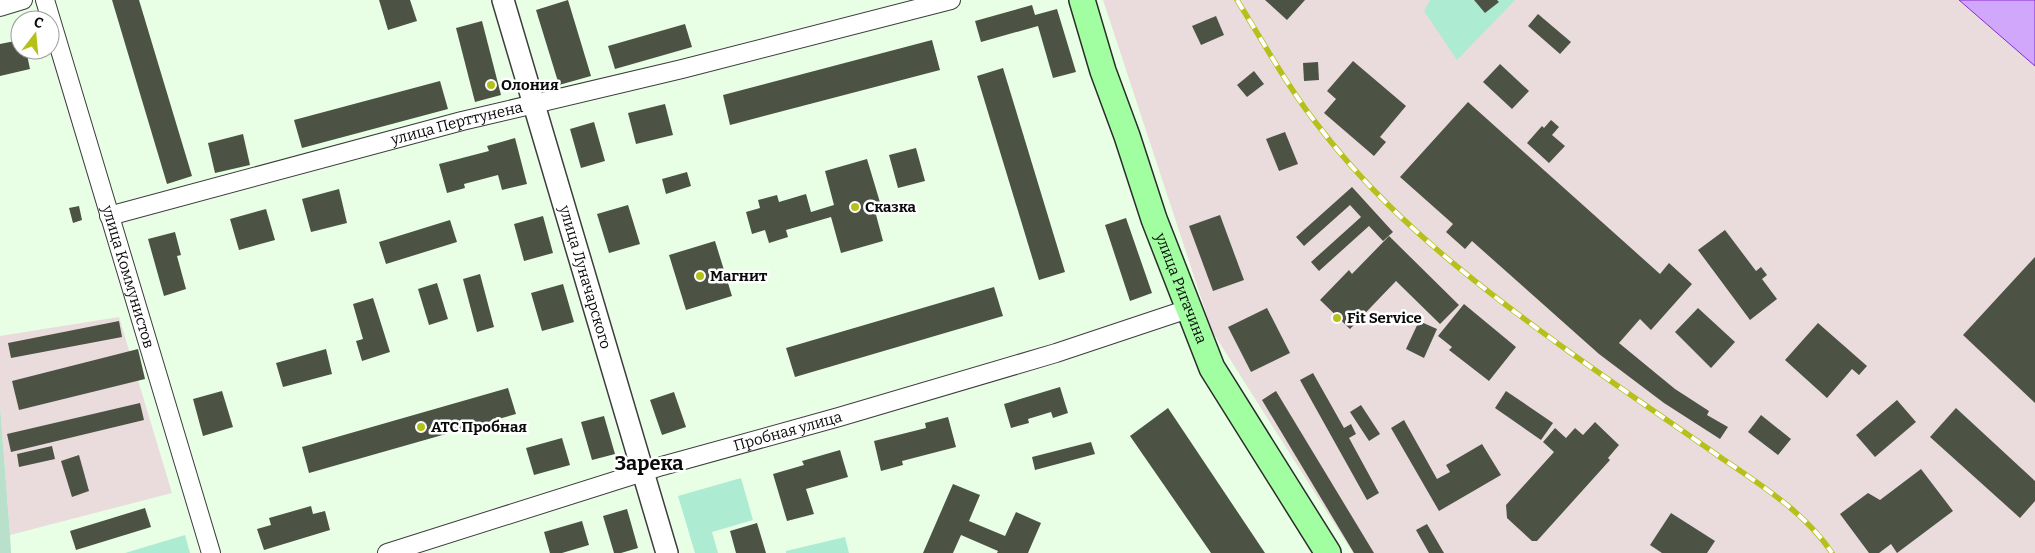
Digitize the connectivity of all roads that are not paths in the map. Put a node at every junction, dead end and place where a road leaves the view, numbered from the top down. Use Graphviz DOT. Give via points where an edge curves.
graph roads {
  1 [pos="23,0"];
  2 [pos="45,0"];
  3 [pos="503,0"];
  4 [pos="951,0"];
  5 [pos="1082,0"];
  6 [pos="0,7"];
  7 [pos="534,104"];
  8 [pos="109,216"];
  9 [pos="1188,309"];
  10 [pos="643,472"];
  11 [pos="211,553"];
  12 [pos="387,553"];
  13 [pos="667,553"];
  14 [pos="1328,553"];
  1 -- 6 [label="street"];
  2 -- 8 [label="street, улица Коммунистов"];
  3 -- 7 [label="street, улица Луначарского"];
  4 -- 7 [label="street, улица Перттунена"];
  5 -- 9 [label="main road, улица Ригачина" via="1102,71"];
  7 -- 8 [label="street, улица Перттунена"];
  7 -- 10 [label="street, улица Луначарского"];
  8 -- 11 [label="street, улица Коммунистов"];
  9 -- 10 [label="street, Пробная улица" via="1056,353"];
  9 -- 14 [label="main road, улица Ригачина" via="1212,368"];
  10 -- 12 [label="street, Пробная улица"];
  10 -- 13 [label="street, улица Луначарского"];
}
